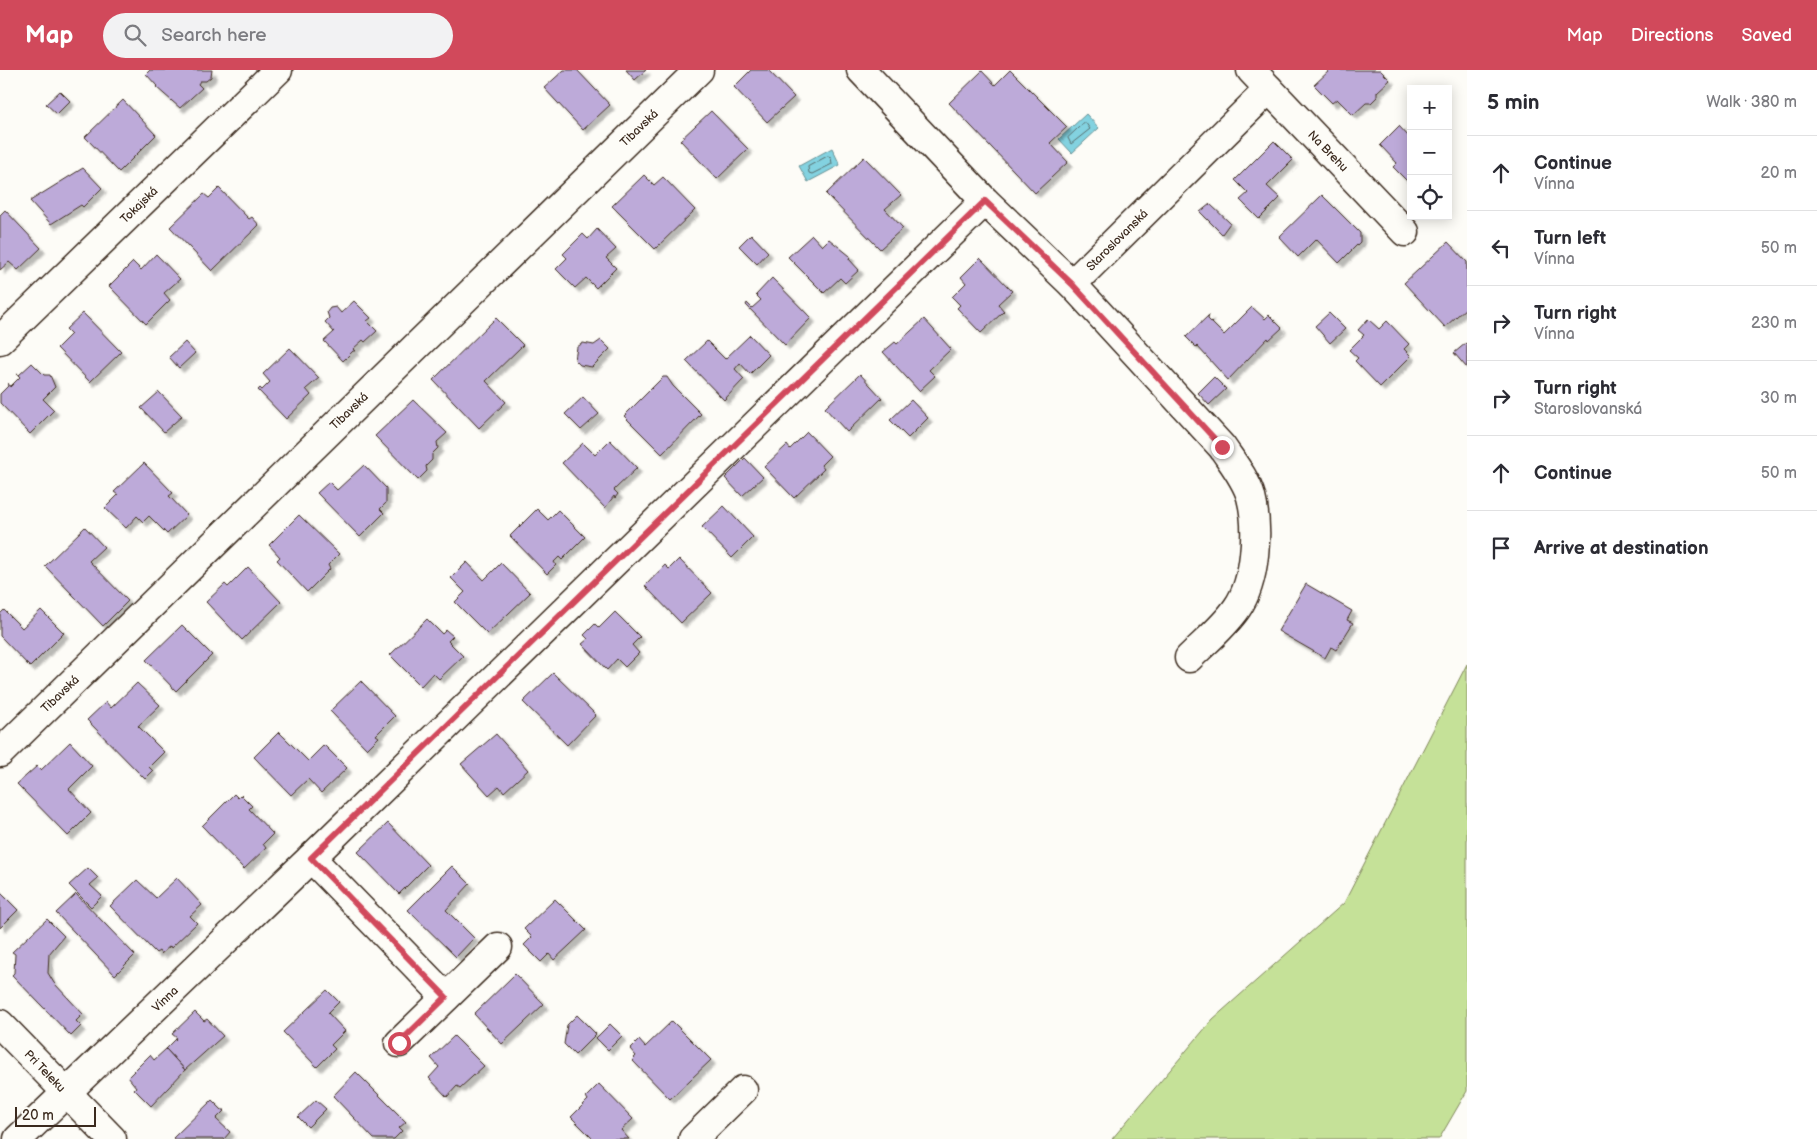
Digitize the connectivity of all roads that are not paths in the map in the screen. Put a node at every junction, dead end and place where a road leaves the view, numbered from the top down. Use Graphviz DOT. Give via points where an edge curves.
graph roads {
  1 [pos="278,70"];
  2 [pos="699,70"];
  3 [pos="861,70"];
  4 [pos="1260,79"];
  5 [pos="985,201"];
  6 [pos="1405,232"];
  7 [pos="1072,284"];
  8 [pos="0,340"];
  9 [pos="1189,658"];
  10 [pos="0,753"];
  11 [pos="311,858"];
  12 [pos="498,948"];
  13 [pos="446,997"];
  14 [pos="0,1024"];
  15 [pos="399,1043"];
  16 [pos="743,1090"];
  17 [pos="68,1094"];
  18 [pos="18,1139"];
  19 [pos="112,1139"];
  20 [pos="693,1139"];
  1 -- 8 [label="street, Tokajská"];
  2 -- 10 [label="street, Tibavská"];
  3 -- 5 [label="street"];
  4 -- 6 [label="street, Na Brehu"];
  4 -- 7 [label="street, Staroslovanská"];
  5 -- 7 [label="street"];
  5 -- 11 [label="street, Vínna"];
  7 -- 9 [label="street" via="1222,447 1250,495 1257,536 1247,583 1238,607"];
  11 -- 13 [label="street"];
  11 -- 17 [label="street, Vínna"];
  12 -- 13 [label="street"];
  13 -- 15 [label="street"];
  14 -- 17 [label="street, Pri Teleku"];
  16 -- 20 [label="street"];
  17 -- 18 [label="street, Vínna"];
  17 -- 19 [label="street, Pri Teleku"];
}
